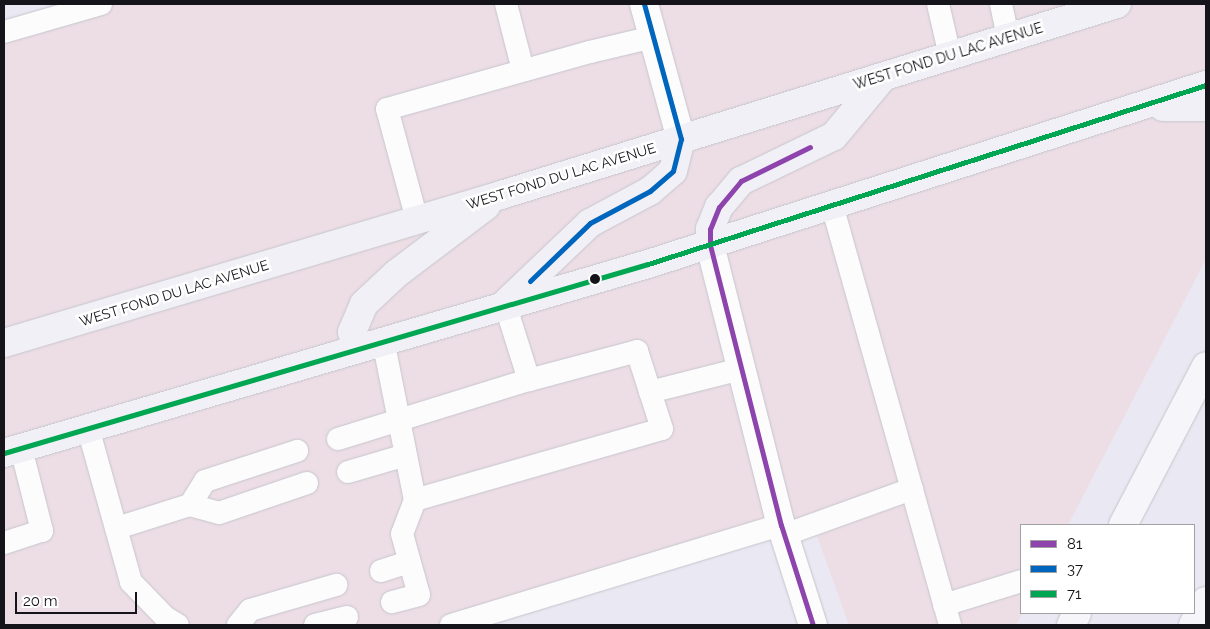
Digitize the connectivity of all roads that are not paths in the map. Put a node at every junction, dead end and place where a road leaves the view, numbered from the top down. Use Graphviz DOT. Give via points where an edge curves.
graph roads {
  1 [pos="100,4"];
  2 [pos="506,4"];
  3 [pos="644,4"];
  4 [pos="938,4"];
  5 [pos="1001,4"];
  6 [pos="1117,4"];
  7 [pos="4,32"];
  8 [pos="653,37"];
  9 [pos="1008,38"];
  10 [pos="950,56"];
  11 [pos="523,70"];
  12 [pos="883,77"];
  13 [pos="1206,85"];
  14 [pos="1136,107"];
  15 [pos="1206,107"];
  16 [pos="681,139"];
  17 [pos="501,195"];
  18 [pos="832,205"];
  19 [pos="417,220"];
  20 [pos="710,245"];
  21 [pos="505,304"];
  22 [pos="383,340"];
  23 [pos="4,343"];
  24 [pos="356,349"];
  25 [pos="1206,366"];
  26 [pos="741,369"];
  27 [pos="521,388"];
  28 [pos="650,392"];
  29 [pos="399,423"];
  30 [pos="88,428"];
  31 [pos="338,439"];
  32 [pos="12,451"];
  33 [pos="297,451"];
  34 [pos="406,455"];
  35 [pos="348,472"];
  36 [pos="307,483"];
  37 [pos="912,489"];
  38 [pos="416,500"];
  39 [pos="190,505"];
  40 [pos="1124,524"];
  41 [pos="117,528"];
  42 [pos="783,530"];
  43 [pos="4,543"];
  44 [pos="409,562"];
  45 [pos="382,571"];
  46 [pos="1020,581"];
  47 [pos="336,585"];
  48 [pos="392,602"];
  49 [pos="947,615"];
  50 [pos="347,617"];
  51 [pos="178,625"];
  52 [pos="238,625"];
  53 [pos="315,625"];
  54 [pos="451,625"];
  55 [pos="813,625"];
  1 -- 7 [label="lane"];
  2 -- 11 [label="lane"];
  3 -- 8 [label="street"];
  4 -- 10 [label="lane"];
  5 -- 9 [label="lane"];
  6 -- 9 [label="main road, WEST FOND DU LAC AVENUE"];
  8 -- 11 [label="lane"];
  8 -- 16 [label="street"];
  9 -- 10 [label="main road, WEST FOND DU LAC AVENUE"];
  10 -- 12 [label="main road, WEST FOND DU LAC AVENUE"];
  11 -- 19 [label="lane" via="387,109"];
  12 -- 16 [label="main road, WEST FOND DU LAC AVENUE"];
  12 -- 20 [label="main road" via="834,136 740,181 720,207 710,229"];
  13 -- 14 [label="main road"];
  14 -- 15 [label="main road"];
  14 -- 18 [label="main road"];
  16 -- 17 [label="main road, WEST FOND DU LAC AVENUE"];
  16 -- 21 [label="main road" via="673,171 650,191 590,223"];
  17 -- 19 [label="main road, WEST FOND DU LAC AVENUE"];
  17 -- 24 [label="main road" via="396,274 364,304 352,332"];
  18 -- 20 [label="main road"];
  18 -- 37 [label="lane"];
  19 -- 23 [label="main road, WEST FOND DU LAC AVENUE"];
  20 -- 21 [label="main road"];
  20 -- 26 [label="street"];
  21 -- 22 [label="main road"];
  21 -- 27 [label="lane"];
  22 -- 24 [label="main road"];
  22 -- 29 [label="lane"];
  24 -- 30 [label="main road"];
  25 -- 40 [label="main road"];
  26 -- 28 [label="lane"];
  26 -- 42 [label="street"];
  27 -- 28 [label="lane" via="567,377 637,351"];
  27 -- 29 [label="lane" via="472,405"];
  28 -- 38 [label="lane" via="662,429 588,440 492,469"];
  29 -- 31 [label="lane"];
  29 -- 34 [label="lane"];
  30 -- 32 [label="main road"];
  30 -- 41 [label="lane"];
  32 -- 43 [label="lane" via="42,531"];
  33 -- 39 [label="lane" via="205,482"];
  34 -- 35 [label="lane"];
  34 -- 38 [label="lane"];
  36 -- 39 [label="lane" via="219,513"];
  37 -- 42 [label="lane"];
  37 -- 49 [label="lane"];
  38 -- 44 [label="lane" via="402,534"];
  39 -- 41 [label="lane"];
  41 -- 51 [label="lane" via="131,582 165,617"];
  42 -- 54 [label="lane"];
  42 -- 55 [label="street"];
  44 -- 45 [label="lane"];
  44 -- 48 [label="lane" via="419,595"];
  46 -- 49 [label="lane"];
  47 -- 52 [label="lane" via="250,610"];
  50 -- 53 [label="lane"];
}
